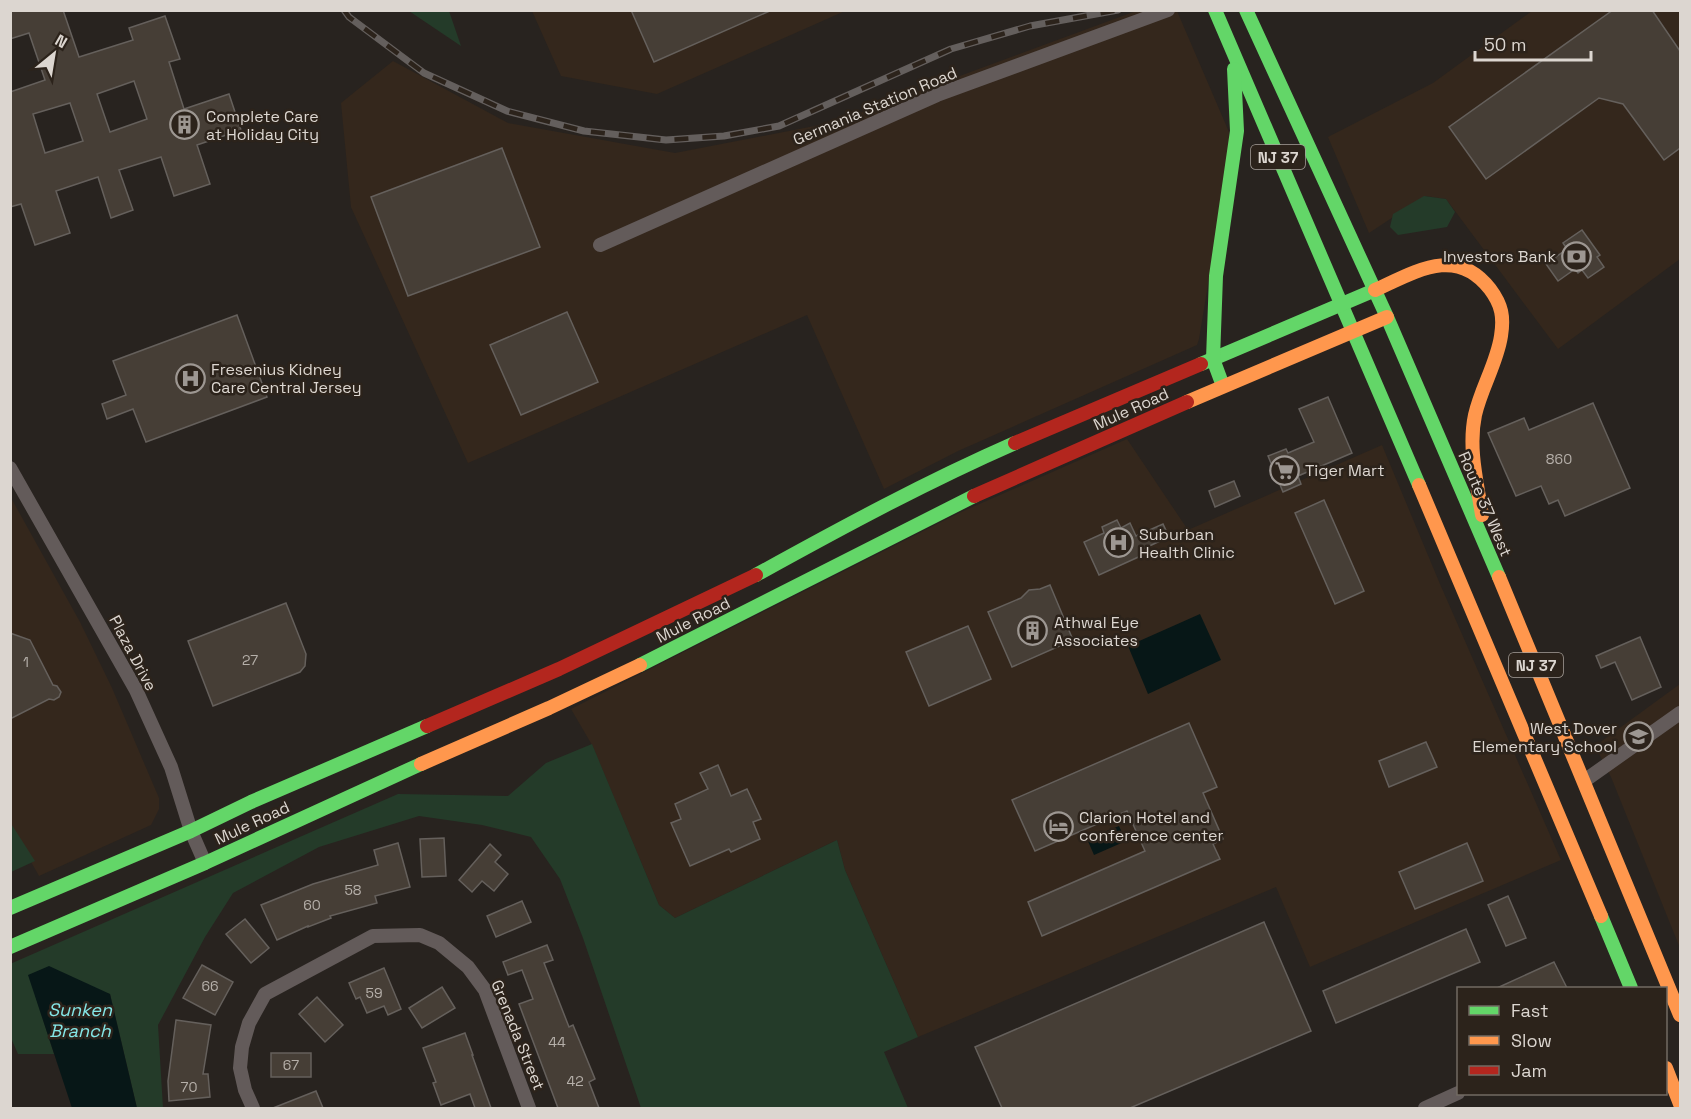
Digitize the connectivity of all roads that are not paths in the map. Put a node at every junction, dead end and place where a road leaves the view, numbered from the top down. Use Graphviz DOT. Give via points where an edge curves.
graph roads {
  1 [pos="1168,10"];
  2 [pos="1215,10"];
  3 [pos="1246,10"];
  4 [pos="1233,51"];
  5 [pos="600,245"];
  6 [pos="1375,290"];
  7 [pos="1342,304"];
  8 [pos="1387,317"];
  9 [pos="1354,332"];
  10 [pos="1213,359"];
  11 [pos="1223,386"];
  12 [pos="1011,462"];
  13 [pos="10,468"];
  14 [pos="914,508"];
  15 [pos="1488,552"];
  16 [pos="650,643"];
  17 [pos="1680,713"];
  18 [pos="1584,781"];
  19 [pos="191,831"];
  20 [pos="205,863"];
  21 [pos="10,908"];
  22 [pos="10,947"];
  23 [pos="1631,987"];
  24 [pos="1680,1015"];
  25 [pos="1667,1073"];
  26 [pos="1457,1093"];
  27 [pos="1680,1104"];
  28 [pos="253,1108"];
  29 [pos="529,1108"];
  30 [pos="1425,1108"];
  1 -- 5 [label="street, Germania Station Road" via="937,95"];
  2 -- 4 [label="main road, NJ 37"];
  3 -- 6 [label="main road, Route 37 West / NJ 37"];
  4 -- 7 [label="main road, NJ 37"];
  4 -- 10 [label="main road" via="1237,131 1216,276"];
  6 -- 7 [label="main road, Mule Road"];
  6 -- 8 [label="main road, Route 37 West / NJ 37"];
  6 -- 15 [label="main road, Mule Road" via="1427,267 1447,264 1471,271 1484,281 1503,313 1501,338 1475,415 1472,449"];
  7 -- 9 [label="main road, NJ 37"];
  7 -- 10 [label="main road, Mule Road"];
  8 -- 9 [label="main road, Mule Road"];
  8 -- 15 [label="main road, Route 37 West / NJ 37"];
  9 -- 11 [label="main road, Mule Road"];
  9 -- 23 [label="main road, NJ 37"];
  10 -- 11 [label="main road"];
  10 -- 12 [label="main road, Mule Road" via="1083,413"];
  11 -- 12 [label="main road, Mule Road"];
  12 -- 14 [label="main road, Mule Road" via="957,503"];
  12 -- 14 [label="main road, Mule Road" via="941,477"];
  13 -- 19 [label="street, Plaza Drive" via="136,690 171,767"];
  14 -- 16 [label="main road, Mule Road"];
  14 -- 16 [label="main road, Mule Road" via="804,548"];
  15 -- 18 [label="main road, Route 37 West / NJ 37"];
  16 -- 19 [label="main road, Mule Road" via="518,687 251,801"];
  16 -- 20 [label="main road, Mule Road" via="549,708"];
  17 -- 18 [label="street"];
  18 -- 24 [label="main road, Route 37 West / NJ 37"];
  19 -- 20 [label="street, Plaza Drive"];
  19 -- 21 [label="main road, Mule Road"];
  20 -- 22 [label="main road, Mule Road"];
  25 -- 27 [label="main road"];
  26 -- 30 [label="street"];
  28 -- 29 [label="street, Grenada Street" via="240,1068 242,1047 249,1023 265,994 373,936 420,935 439,943 468,967 485,990"];
}
